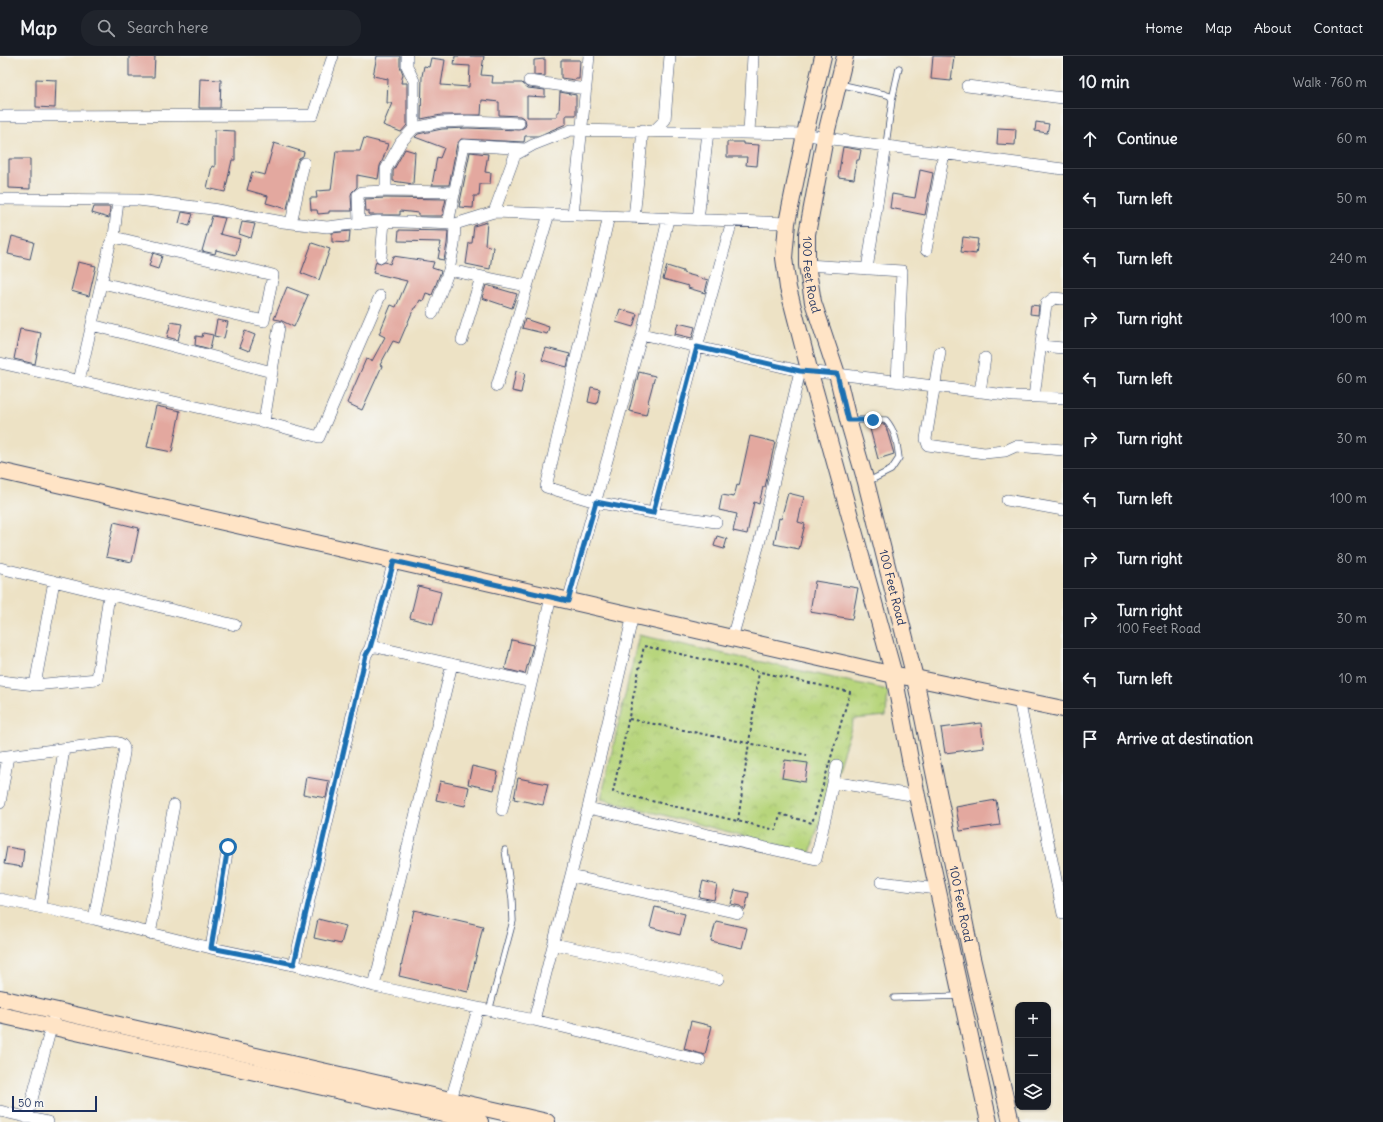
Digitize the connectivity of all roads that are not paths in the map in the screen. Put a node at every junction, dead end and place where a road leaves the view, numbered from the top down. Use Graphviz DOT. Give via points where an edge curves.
graph roads {
  1 [pos="333,56"];
  2 [pos="407,56"];
  3 [pos="589,56"];
  4 [pos="670,56"];
  5 [pos="753,56"];
  6 [pos="823,56"];
  7 [pos="845,56"];
  8 [pos="899,68"];
  9 [pos="529,81"];
  10 [pos="838,84"];
  11 [pos="967,86"];
  12 [pos="586,89"];
  13 [pos="1063,98"];
  14 [pos="892,100"];
  15 [pos="0,116"];
  16 [pos="519,123"];
  17 [pos="414,128"];
  18 [pos="582,130"];
  19 [pos="648,130"];
  20 [pos="708,132"];
  21 [pos="749,133"];
  22 [pos="805,134"];
  23 [pos="825,138"];
  24 [pos="886,145"];
  25 [pos="526,149"];
  26 [pos="944,153"];
  27 [pos="304,163"];
  28 [pos="1063,169"];
  29 [pos="386,191"];
  30 [pos="455,192"];
  31 [pos="0,199"];
  32 [pos="118,200"];
  33 [pos="494,212"];
  34 [pos="549,214"];
  35 [pos="574,215"];
  36 [pos="609,216"];
  37 [pos="634,218"];
  38 [pos="668,219"];
  39 [pos="698,220"];
  40 [pos="732,221"];
  41 [pos="384,222"];
  42 [pos="291,223"];
  43 [pos="787,223"];
  44 [pos="358,224"];
  45 [pos="452,224"];
  46 [pos="114,237"];
  47 [pos="926,250"];
  48 [pos="381,257"];
  49 [pos="807,265"];
  50 [pos="867,269"];
  51 [pos="449,270"];
  52 [pos="481,277"];
  53 [pos="102,283"];
  54 [pos="527,286"];
  55 [pos="380,296"];
  56 [pos="1063,299"];
  57 [pos="433,313"];
  58 [pos="92,325"];
  59 [pos="279,327"];
  60 [pos="642,334"];
  61 [pos="462,340"];
  62 [pos="1041,346"];
  63 [pos="697,347"];
  64 [pos="1063,348"];
  65 [pos="940,352"];
  66 [pos="985,358"];
  67 [pos="0,363"];
  68 [pos="272,372"];
  69 [pos="805,372"];
  70 [pos="837,374"];
  71 [pos="79,381"];
  72 [pos="897,382"];
  73 [pos="497,386"];
  74 [pos="934,387"];
  75 [pos="980,392"];
  76 [pos="1034,397"];
  77 [pos="1063,398"];
  78 [pos="848,420"];
  79 [pos="264,422"];
  80 [pos="1063,450"];
  81 [pos="0,471"];
  82 [pos="866,482"];
  83 [pos="1006,500"];
  84 [pos="596,502"];
  85 [pos="1063,510"];
  86 [pos="653,513"];
  87 [pos="716,522"];
  88 [pos="394,561"];
  89 [pos="0,568"];
  90 [pos="54,581"];
  91 [pos="109,594"];
  92 [pos="551,597"];
  93 [pos="568,601"];
  94 [pos="633,616"];
  95 [pos="235,626"];
  96 [pos="732,638"];
  97 [pos="370,648"];
  98 [pos="452,664"];
  99 [pos="894,675"];
  100 [pos="915,678"];
  101 [pos="0,681"];
  102 [pos="531,682"];
  103 [pos="34,685"];
  104 [pos="1019,700"];
  105 [pos="1063,709"];
  106 [pos="64,749"];
  107 [pos="4,756"];
  108 [pos="837,765"];
  109 [pos="833,782"];
  110 [pos="917,796"];
  111 [pos="0,803"];
  112 [pos="174,805"];
  113 [pos="588,808"];
  114 [pos="502,810"];
  115 [pos="228,847"];
  116 [pos="505,850"];
  117 [pos="571,876"];
  118 [pos="881,882"];
  119 [pos="937,889"];
  120 [pos="0,899"];
  121 [pos="40,907"];
  122 [pos="738,913"];
  123 [pos="1063,914"];
  124 [pos="94,919"];
  125 [pos="150,934"];
  126 [pos="554,944"];
  127 [pos="211,948"];
  128 [pos="294,964"];
  129 [pos="718,979"];
  130 [pos="374,986"];
  131 [pos="962,996"];
  132 [pos="0,998"];
  133 [pos="894,998"];
  134 [pos="56,1010"];
  135 [pos="484,1010"];
  136 [pos="0,1015"];
  137 [pos="534,1020"];
  138 [pos="51,1026"];
  139 [pos="700,1060"];
  140 [pos="447,1112"];
  141 [pos="4,1115"];
  142 [pos="27,1118"];
  143 [pos="48,1122"];
  144 [pos="480,1122"];
  145 [pos="547,1122"];
  146 [pos="989,1122"];
  147 [pos="1011,1122"];
  1 -- 15 [label="street" via="313,115"];
  2 -- 17 [label="street" via="407,66 414,81"];
  3 -- 12 [label="street"];
  4 -- 19 [label="street" via="665,120"];
  5 -- 21 [label="street"];
  6 -- 22 [label="main road, 100 Feet Road"];
  7 -- 10 [label="main road, 100 Feet Road"];
  8 -- 14 [label="lane"];
  9 -- 12 [label="street"];
  10 -- 14 [label="lane" via="884,94"];
  10 -- 23 [label="main road, 100 Feet Road"];
  11 -- 13 [label="street"];
  12 -- 18 [label="street"];
  14 -- 24 [label="lane"];
  16 -- 17 [label="street" via="462,121 441,122"];
  17 -- 29 [label="street" via="402,142 386,169"];
  18 -- 19 [label="street"];
  18 -- 25 [label="street" via="571,130"];
  18 -- 35 [label="street"];
  19 -- 20 [label="street"];
  19 -- 37 [label="street"];
  20 -- 21 [label="street"];
  20 -- 39 [label="street"];
  21 -- 22 [label="street"];
  22 -- 23 [label="street"];
  22 -- 43 [label="main road, 100 Feet Road"];
  23 -- 24 [label="street"];
  23 -- 49 [label="main road, 100 Feet Road" via="807,234"];
  24 -- 26 [label="street"];
  24 -- 50 [label="street"];
  25 -- 30 [label="street" via="464,145"];
  25 -- 33 [label="street" via="515,155"];
  26 -- 28 [label="street"];
  26 -- 47 [label="street"];
  27 -- 42 [label="street"];
  29 -- 30 [label="street"];
  29 -- 44 [label="street" via="358,194"];
  30 -- 45 [label="street"];
  31 -- 32 [label="street"];
  32 -- 42 [label="street" via="212,209"];
  32 -- 46 [label="street"];
  33 -- 34 [label="street"];
  33 -- 45 [label="street"];
  34 -- 35 [label="street"];
  34 -- 54 [label="street"];
  35 -- 36 [label="street"];
  36 -- 37 [label="street"];
  36 -- 84 [label="street" via="546,487"];
  37 -- 38 [label="street"];
  38 -- 39 [label="street"];
  38 -- 60 [label="street"];
  39 -- 40 [label="street"];
  40 -- 43 [label="street"];
  40 -- 63 [label="street"];
  41 -- 44 [label="street"];
  41 -- 45 [label="street"];
  41 -- 48 [label="street"];
  42 -- 44 [label="street" via="327,227"];
  43 -- 69 [label="main road, 100 Feet Road" via="784,258"];
  45 -- 51 [label="street" via="454,245"];
  46 -- 53 [label="street" via="110,244"];
  46 -- 53 [label="street" via="273,275 264,321"];
  49 -- 50 [label="street"];
  49 -- 70 [label="main road, 100 Feet Road" via="813,302"];
  50 -- 72 [label="street" via="902,271"];
  51 -- 52 [label="street"];
  51 -- 57 [label="street"];
  52 -- 54 [label="street"];
  52 -- 61 [label="street"];
  53 -- 58 [label="street"];
  54 -- 73 [label="street"];
  55 -- 79 [label="street" via="319,437"];
  56 -- 62 [label="street" via="1054,298 1046,304"];
  58 -- 68 [label="street"];
  58 -- 71 [label="street"];
  59 -- 68 [label="street"];
  60 -- 63 [label="street"];
  60 -- 84 [label="street"];
  62 -- 64 [label="street"];
  62 -- 76 [label="street"];
  63 -- 69 [label="street"];
  63 -- 86 [label="street"];
  65 -- 74 [label="street"];
  66 -- 75 [label="street"];
  67 -- 71 [label="street"];
  68 -- 79 [label="street"];
  69 -- 70 [label="street"];
  69 -- 96 [label="street"];
  69 -- 99 [label="main road, 100 Feet Road" via="826,430"];
  70 -- 72 [label="street"];
  70 -- 78 [label="main road, 100 Feet Road"];
  71 -- 79 [label="street"];
  72 -- 74 [label="street"];
  74 -- 75 [label="street"];
  74 -- 80 [label="street" via="926,439 928,445 984,453 1005,451 1016,446"];
  75 -- 76 [label="street"];
  76 -- 77 [label="street"];
  78 -- 82 [label="main road, 100 Feet Road"];
  78 -- 82 [label="lane" via="886,420 893,429 898,444 899,458 891,470"];
  81 -- 88 [label="main road"];
  82 -- 100 [label="main road, 100 Feet Road"];
  83 -- 85 [label="street"];
  84 -- 86 [label="street"];
  84 -- 93 [label="street"];
  86 -- 87 [label="street"];
  88 -- 92 [label="main road"];
  88 -- 97 [label="street"];
  89 -- 90 [label="street"];
  90 -- 91 [label="street"];
  90 -- 103 [label="street"];
  91 -- 95 [label="street"];
  91 -- 103 [label="street" via="96,678"];
  92 -- 93 [label="main road"];
  92 -- 102 [label="street"];
  93 -- 94 [label="main road"];
  94 -- 96 [label="main road"];
  94 -- 113 [label="street"];
  96 -- 99 [label="main road"];
  97 -- 98 [label="street" via="376,647"];
  97 -- 128 [label="street" via="366,655"];
  98 -- 102 [label="street"];
  98 -- 130 [label="street"];
  99 -- 100 [label="main road"];
  99 -- 110 [label="main road, 100 Feet Road"];
  100 -- 104 [label="main road"];
  100 -- 147 [label="main road, 100 Feet Road" via="971,954"];
  101 -- 103 [label="street"];
  102 -- 114 [label="street"];
  104 -- 105 [label="main road"];
  104 -- 123 [label="street"];
  106 -- 107 [label="street"];
  106 -- 121 [label="street"];
  106 -- 124 [label="street" via="114,742 119,742 124,748"];
  107 -- 111 [label="street"];
  108 -- 109 [label="street"];
  109 -- 110 [label="street"];
  109 -- 113 [label="street" via="816,859"];
  110 -- 119 [label="main road, 100 Feet Road"];
  112 -- 125 [label="street"];
  113 -- 117 [label="street"];
  115 -- 127 [label="street"];
  116 -- 135 [label="lane" via="513,921"];
  117 -- 122 [label="street"];
  117 -- 126 [label="street"];
  118 -- 119 [label="street"];
  119 -- 131 [label="main road, 100 Feet Road"];
  120 -- 121 [label="street"];
  121 -- 124 [label="street"];
  124 -- 125 [label="street"];
  125 -- 127 [label="street"];
  126 -- 129 [label="street"];
  126 -- 137 [label="street"];
  127 -- 128 [label="street"];
  128 -- 130 [label="street"];
  130 -- 135 [label="street"];
  131 -- 133 [label="lane"];
  131 -- 146 [label="main road, 100 Feet Road"];
  132 -- 134 [label="main road"];
  134 -- 138 [label="street"];
  134 -- 140 [label="main road"];
  135 -- 137 [label="street"];
  135 -- 140 [label="street"];
  136 -- 138 [label="main road"];
  137 -- 139 [label="street"];
  138 -- 140 [label="main road"];
  138 -- 142 [label="street"];
  140 -- 144 [label="main road"];
  140 -- 145 [label="main road"];
  141 -- 142 [label="street"];
  142 -- 143 [label="street"];
}
